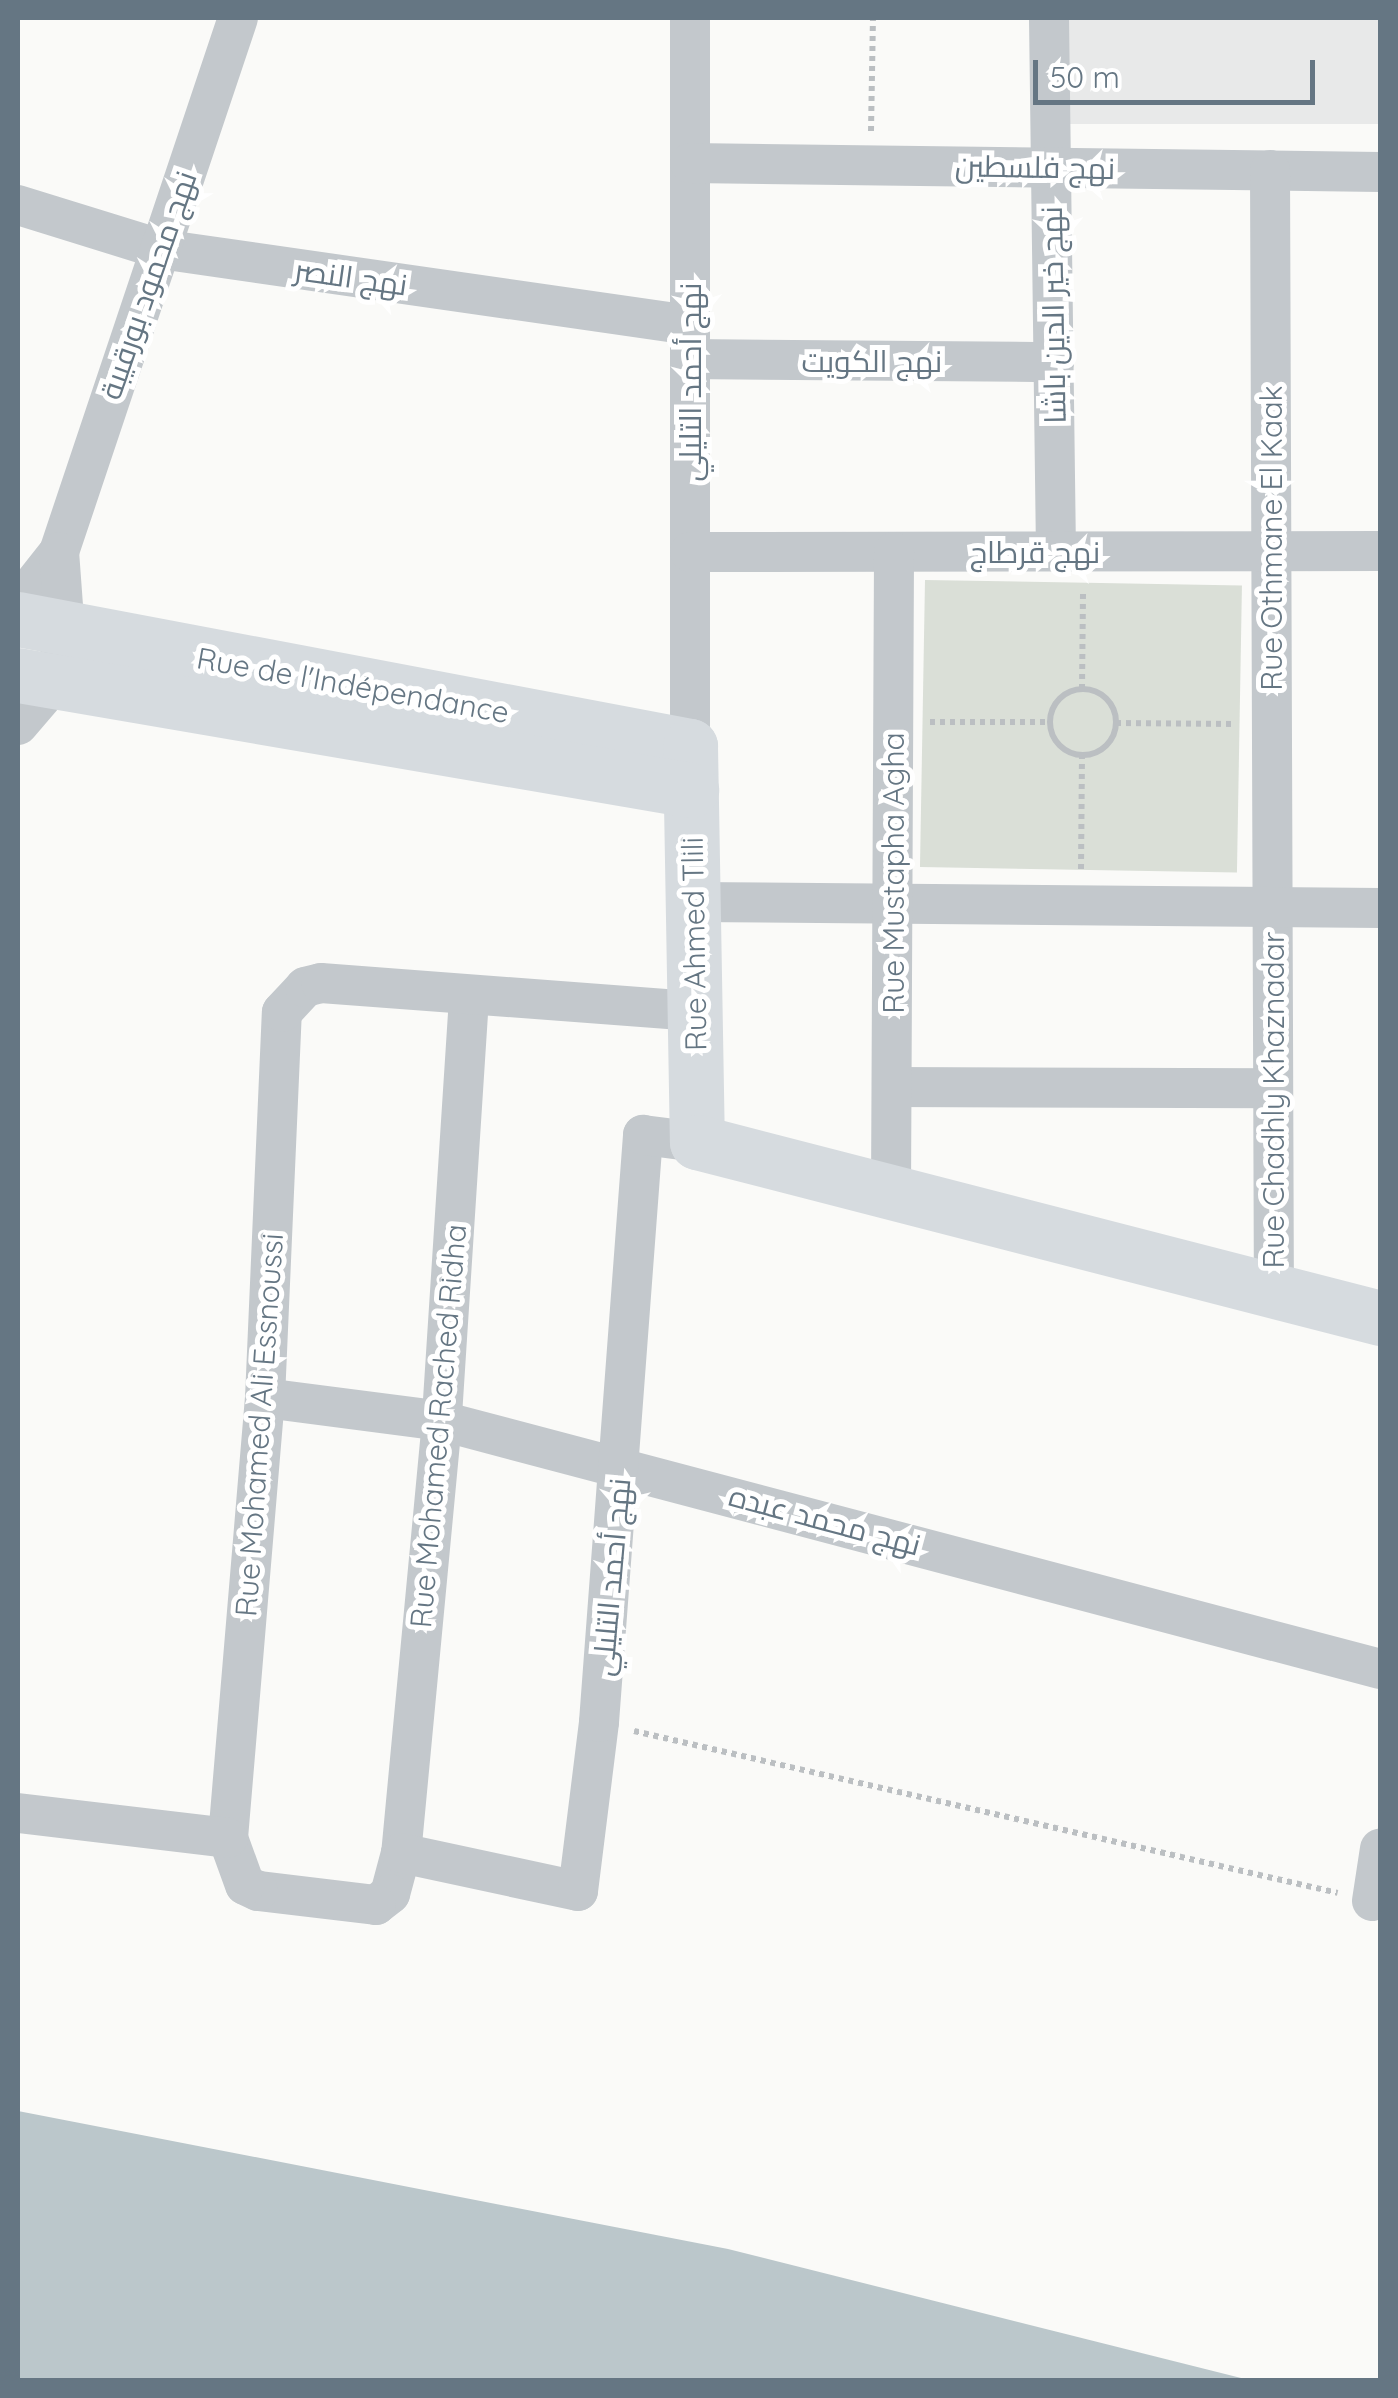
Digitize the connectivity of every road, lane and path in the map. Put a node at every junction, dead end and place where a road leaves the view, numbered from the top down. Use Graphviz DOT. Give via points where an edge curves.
graph roads {
  1 [pos="238,18"];
  2 [pos="690,18"];
  3 [pos="873,18"];
  4 [pos="1049,18"];
  5 [pos="690,163"];
  6 [pos="870,165"];
  7 [pos="1051,168"];
  8 [pos="1270,170"];
  9 [pos="1380,172"];
  10 [pos="18,205"];
  11 [pos="160,250"];
  12 [pos="690,342"];
  13 [pos="1054,362"];
  14 [pos="1271,549"];
  15 [pos="1380,551"];
  16 [pos="59,552"];
  17 [pos="690,552"];
  18 [pos="894,552"];
  19 [pos="1070,552"];
  20 [pos="18,604"];
  21 [pos="39,652"];
  22 [pos="1082,689"];
  23 [pos="894,722"];
  24 [pos="1049,722"];
  25 [pos="1116,723"];
  26 [pos="1272,724"];
  27 [pos="18,725"];
  28 [pos="1082,756"];
  29 [pos="691,768"];
  30 [pos="693,902"];
  31 [pos="893,904"];
  32 [pos="1081,905"];
  33 [pos="1272,907"];
  34 [pos="1380,908"];
  35 [pos="469,998"];
  36 [pos="695,1010"];
  37 [pos="893,1087"];
  38 [pos="1273,1088"];
  39 [pos="697,1142"];
  40 [pos="891,1193"];
  41 [pos="1274,1292"];
  42 [pos="1380,1318"];
  43 [pos="265,1398"];
  44 [pos="442,1421"];
  45 [pos="620,1464"];
  46 [pos="1380,1669"];
  47 [pos="598,1722"];
  48 [pos="24,1814"];
  49 [pos="228,1838"];
  50 [pos="1380,1849"];
  51 [pos="401,1853"];
  52 [pos="1372,1901"];
  1 -- 11 [label="street, نهج محمود بورقيبة"];
  2 -- 5 [label="street, نهج أحمد التليلي"];
  3 -- 6 [label="path"];
  4 -- 7 [label="street, نهج خير الدين باشا"];
  5 -- 6 [label="street, نهج فلسطين"];
  5 -- 12 [label="street, نهج أحمد التليلي"];
  6 -- 7 [label="street, نهج فلسطين"];
  7 -- 8 [label="street, نهج فلسطين"];
  7 -- 13 [label="street, نهج خير الدين باشا"];
  8 -- 9 [label="street, نهج فلسطين"];
  8 -- 14 [label="street, Rue Othmane El Kaak"];
  10 -- 11 [label="street, نهج النصر"];
  11 -- 12 [label="street, نهج النصر"];
  11 -- 16 [label="street, نهج محمود بورقيبة"];
  12 -- 13 [label="street, نهج الكويت"];
  12 -- 17 [label="street, نهج أحمد التليلي"];
  13 -- 19 [label="street, نهج خير الدين باشا"];
  14 -- 15 [label="street, نهج قرطاج"];
  14 -- 19 [label="street, نهج قرطاج"];
  14 -- 26 [label="street, Rue Othmane El Kaak"];
  16 -- 20 [label="street"];
  16 -- 21 [label="street"];
  17 -- 18 [label="street, نهج قرطاج"];
  17 -- 29 [label="street, نهج أحمد التليلي"];
  18 -- 19 [label="street, نهج قرطاج"];
  18 -- 23 [label="street, Rue Mustapha Agha"];
  19 -- 22 [label="path"];
  21 -- 27 [label="street"];
  21 -- 29 [label="street, Rue de l'Indépendance"];
  22 -- 24 [label="path" via="1060,697"];
  22 -- 25 [label="path" via="1107,699"];
  23 -- 24 [label="path"];
  23 -- 31 [label="street, Rue Mustapha Agha"];
  24 -- 28 [label="path" via="1058,745"];
  25 -- 26 [label="path"];
  25 -- 28 [label="path" via="1105,747"];
  26 -- 33 [label="street, Rue Othmane El Kaak"];
  28 -- 32 [label="path"];
  29 -- 30 [label="street, Rue Ahmed Tlili"];
  30 -- 31 [label="street"];
  30 -- 36 [label="street, Rue Ahmed Tlili"];
  31 -- 32 [label="street"];
  31 -- 37 [label="street, Rue Mustapha Agha"];
  32 -- 33 [label="street"];
  33 -- 34 [label="street"];
  33 -- 38 [label="street, Rue Chadhly Khaznadar"];
  35 -- 36 [label="street"];
  35 -- 43 [label="street, Rue Mohamed Ali Essnoussi" via="321,983 305,987 282,1012"];
  35 -- 44 [label="street, Rue Mohamed Rached Ridha"];
  36 -- 39 [label="street, Rue Ahmed Tlili"];
  37 -- 38 [label="street"];
  37 -- 40 [label="street, Rue Mustapha Agha"];
  38 -- 41 [label="street, Rue Chadhly Khaznadar"];
  39 -- 40 [label="street"];
  39 -- 45 [label="street, نهج أحمد التليلي" via="643,1136"];
  40 -- 41 [label="street"];
  41 -- 42 [label="street"];
  43 -- 44 [label="street, نهج محمد عبده"];
  43 -- 49 [label="street, Rue Mohamed Ali Essnoussi"];
  44 -- 45 [label="street, نهج محمد عبده"];
  44 -- 51 [label="street, Rue Mohamed Rached Ridha"];
  45 -- 46 [label="street, نهج محمد عبده"];
  45 -- 47 [label="street, نهج أحمد التليلي"];
  47 -- 51 [label="street, نهج أحمد التليلي" via="578,1891"];
  47 -- 52 [label="path"];
  48 -- 49 [label="street"];
  49 -- 51 [label="street, Rue Mohamed Rached Ridha" via="246,1884 258,1891 366,1905 390,1894"];
  50 -- 52 [label="street"];
}
